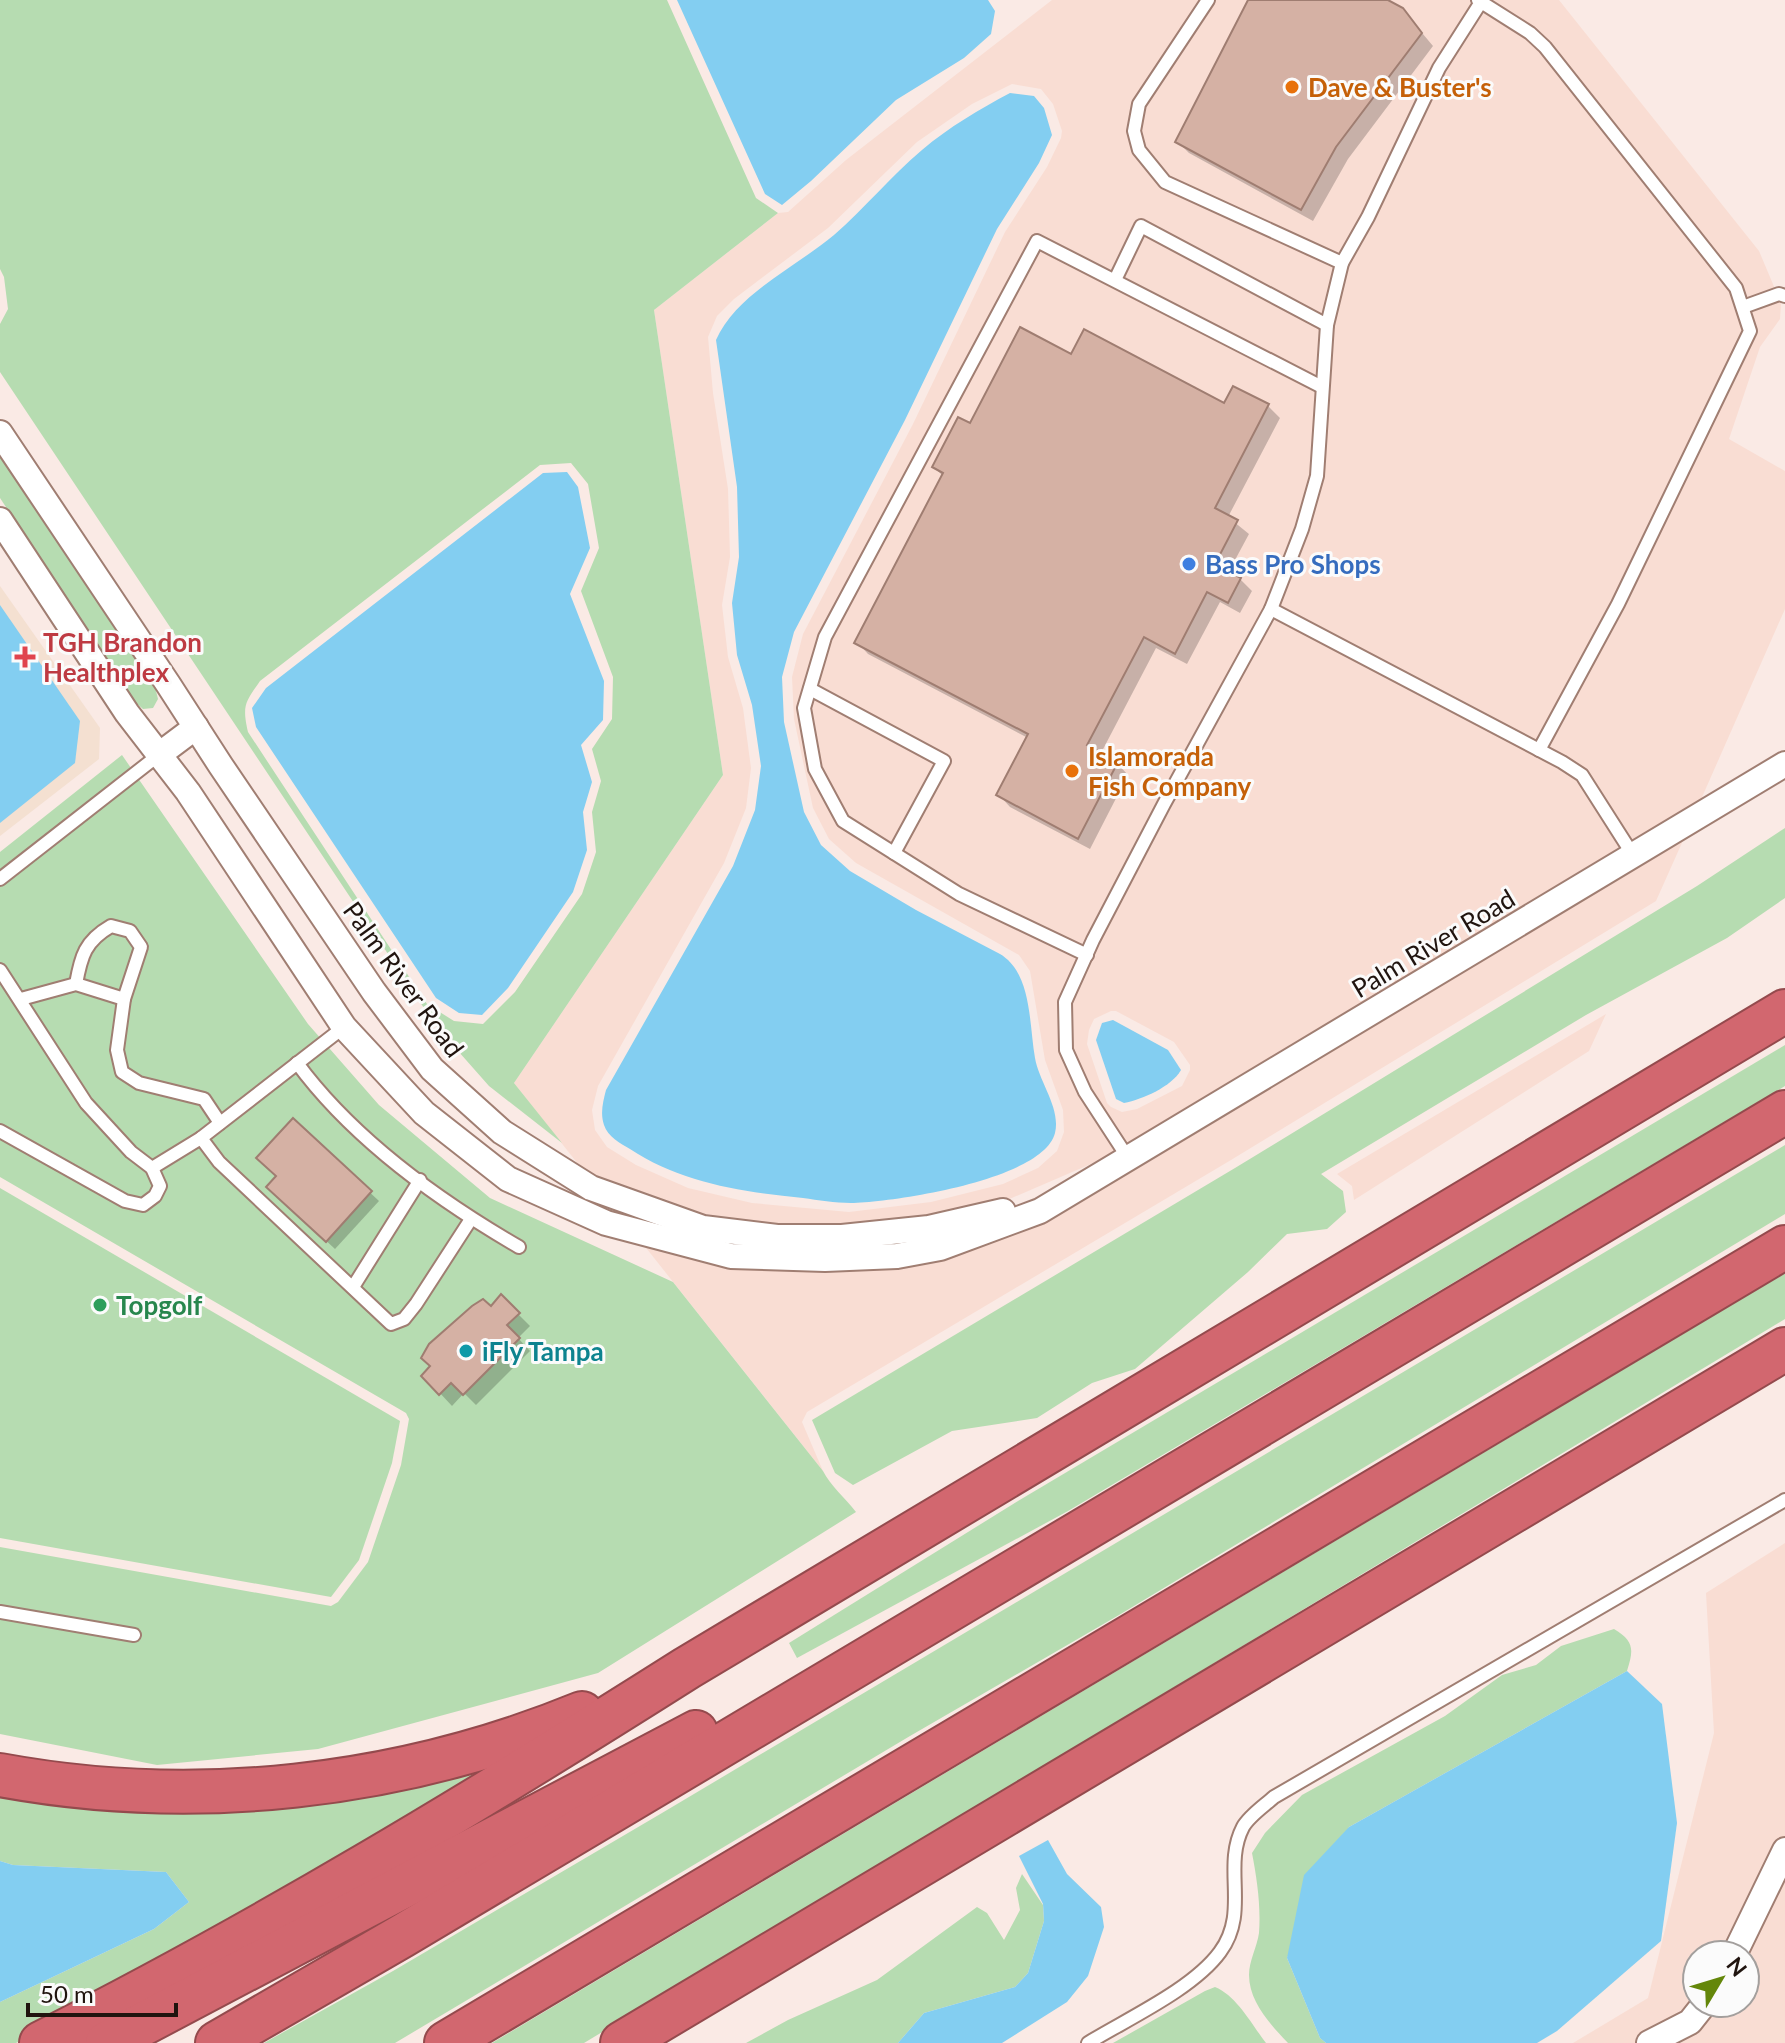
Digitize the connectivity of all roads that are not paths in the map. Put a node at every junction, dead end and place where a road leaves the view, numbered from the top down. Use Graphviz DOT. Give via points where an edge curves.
graph roads {
  1 [pos="1208,0"];
  2 [pos="1481,1"];
  3 [pos="1342,263"];
  4 [pos="1115,280"];
  5 [pos="1785,296"];
  6 [pos="1743,307"];
  7 [pos="1327,325"];
  8 [pos="1322,387"];
  9 [pos="0,433"];
  10 [pos="0,520"];
  11 [pos="1271,609"];
  12 [pos="810,689"];
  13 [pos="196,727"];
  14 [pos="1539,750"];
  15 [pos="160,754"];
  16 [pos="1785,764"];
  17 [pos="894,853"];
  18 [pos="1633,855"];
  19 [pos="0,879"];
  20 [pos="1087,955"];
  21 [pos="0,970"];
  22 [pos="76,984"];
  23 [pos="21,999"];
  24 [pos="124,999"];
  25 [pos="1785,1011"];
  26 [pos="344,1027"];
  27 [pos="297,1063"];
  28 [pos="1785,1112"];
  29 [pos="220,1123"];
  30 [pos="0,1131"];
  31 [pos="201,1138"];
  32 [pos="1118,1163"];
  33 [pos="152,1168"];
  34 [pos="420,1180"];
  35 [pos="471,1219"];
  36 [pos="519,1247"];
  37 [pos="1785,1247"];
  38 [pos="353,1287"];
  39 [pos="1785,1349"];
  40 [pos="1785,1500"];
  41 [pos="0,1612"];
  42 [pos="134,1635"];
  43 [pos="870,1658"];
  44 [pos="687,1668"];
  45 [pos="0,1775"];
  46 [pos="1785,1850"];
  47 [pos="1742,1939"];
  48 [pos="1692,2019"];
  49 [pos="41,2043"];
  50 [pos="107,2043"];
  51 [pos="217,2043"];
  52 [pos="446,2043"];
  53 [pos="622,2043"];
  54 [pos="1088,2043"];
  55 [pos="1649,2043"];
  1 -- 3 [label="lane" via="1139,104 1134,131 1139,150 1165,182"];
  2 -- 3 [label="lane" via="1439,68"];
  2 -- 6 [label="lane" via="1545,47 1736,288"];
  3 -- 7 [label="lane"];
  4 -- 7 [label="lane" via="1141,226"];
  4 -- 8 [label="lane"];
  4 -- 12 [label="lane" via="1037,241 825,637"];
  5 -- 6 [label="lane"];
  6 -- 14 [label="lane" via="1750,331 1618,604"];
  7 -- 8 [label="lane"];
  8 -- 11 [label="lane" via="1317,476"];
  9 -- 13 [label="street, Palm River Road"];
  10 -- 15 [label="street, Palm River Road" via="127,713"];
  11 -- 14 [label="lane"];
  11 -- 20 [label="lane"];
  12 -- 17 [label="lane" via="804,708 815,769 843,821"];
  12 -- 17 [label="lane" via="944,761"];
  13 -- 15 [label="street"];
  13 -- 32 [label="street, Palm River Road" via="374,992 432,1069 502,1132 591,1188 703,1228 777,1237 842,1237 929,1228 1010,1210"];
  14 -- 18 [label="lane" via="1582,775"];
  15 -- 19 [label="lane"];
  15 -- 26 [label="street, Palm River Road"];
  16 -- 18 [label="street, Palm River Road"];
  17 -- 20 [label="lane" via="959,894"];
  18 -- 32 [label="street, Palm River Road"];
  20 -- 32 [label="lane" via="1065,1002 1066,1050"];
  21 -- 23 [label="lane"];
  22 -- 23 [label="lane"];
  22 -- 24 [label="lane"];
  22 -- 24 [label="lane" via="81,955 96,934 111,926 130,931 141,947"];
  23 -- 33 [label="lane" via="86,1103"];
  24 -- 29 [label="lane" via="117,1050 122,1072 139,1083 204,1099"];
  25 -- 44 [label="highway"];
  26 -- 27 [label="lane"];
  26 -- 32 [label="street, Palm River Road" via="424,1113 508,1179 606,1223 731,1256 825,1259 940,1248 1040,1211"];
  27 -- 29 [label="lane"];
  27 -- 34 [label="lane" via="321,1096"];
  28 -- 43 [label="highway"];
  29 -- 31 [label="lane"];
  30 -- 33 [label="lane" via="125,1201 143,1205 155,1196 160,1186"];
  31 -- 33 [label="lane"];
  31 -- 38 [label="lane" via="219,1162"];
  34 -- 35 [label="lane"];
  34 -- 38 [label="lane"];
  35 -- 36 [label="lane"];
  35 -- 38 [label="lane" via="404,1319 391,1324"];
  37 -- 52 [label="highway"];
  39 -- 53 [label="highway"];
  40 -- 54 [label="lane" via="1274,1797 1244,1824 1234,1850 1236,1917 1221,1950 1197,1976"];
  41 -- 42 [label="lane"];
  43 -- 50 [label="highway" via="730,1714"];
  43 -- 51 [label="highway"];
  44 -- 45 [label="highway" via="511,1740 326,1782 211,1792 134,1792"];
  44 -- 49 [label="highway" via="348,1874"];
  46 -- 47 [label="street"];
  48 -- 55 [label="street"];
}
